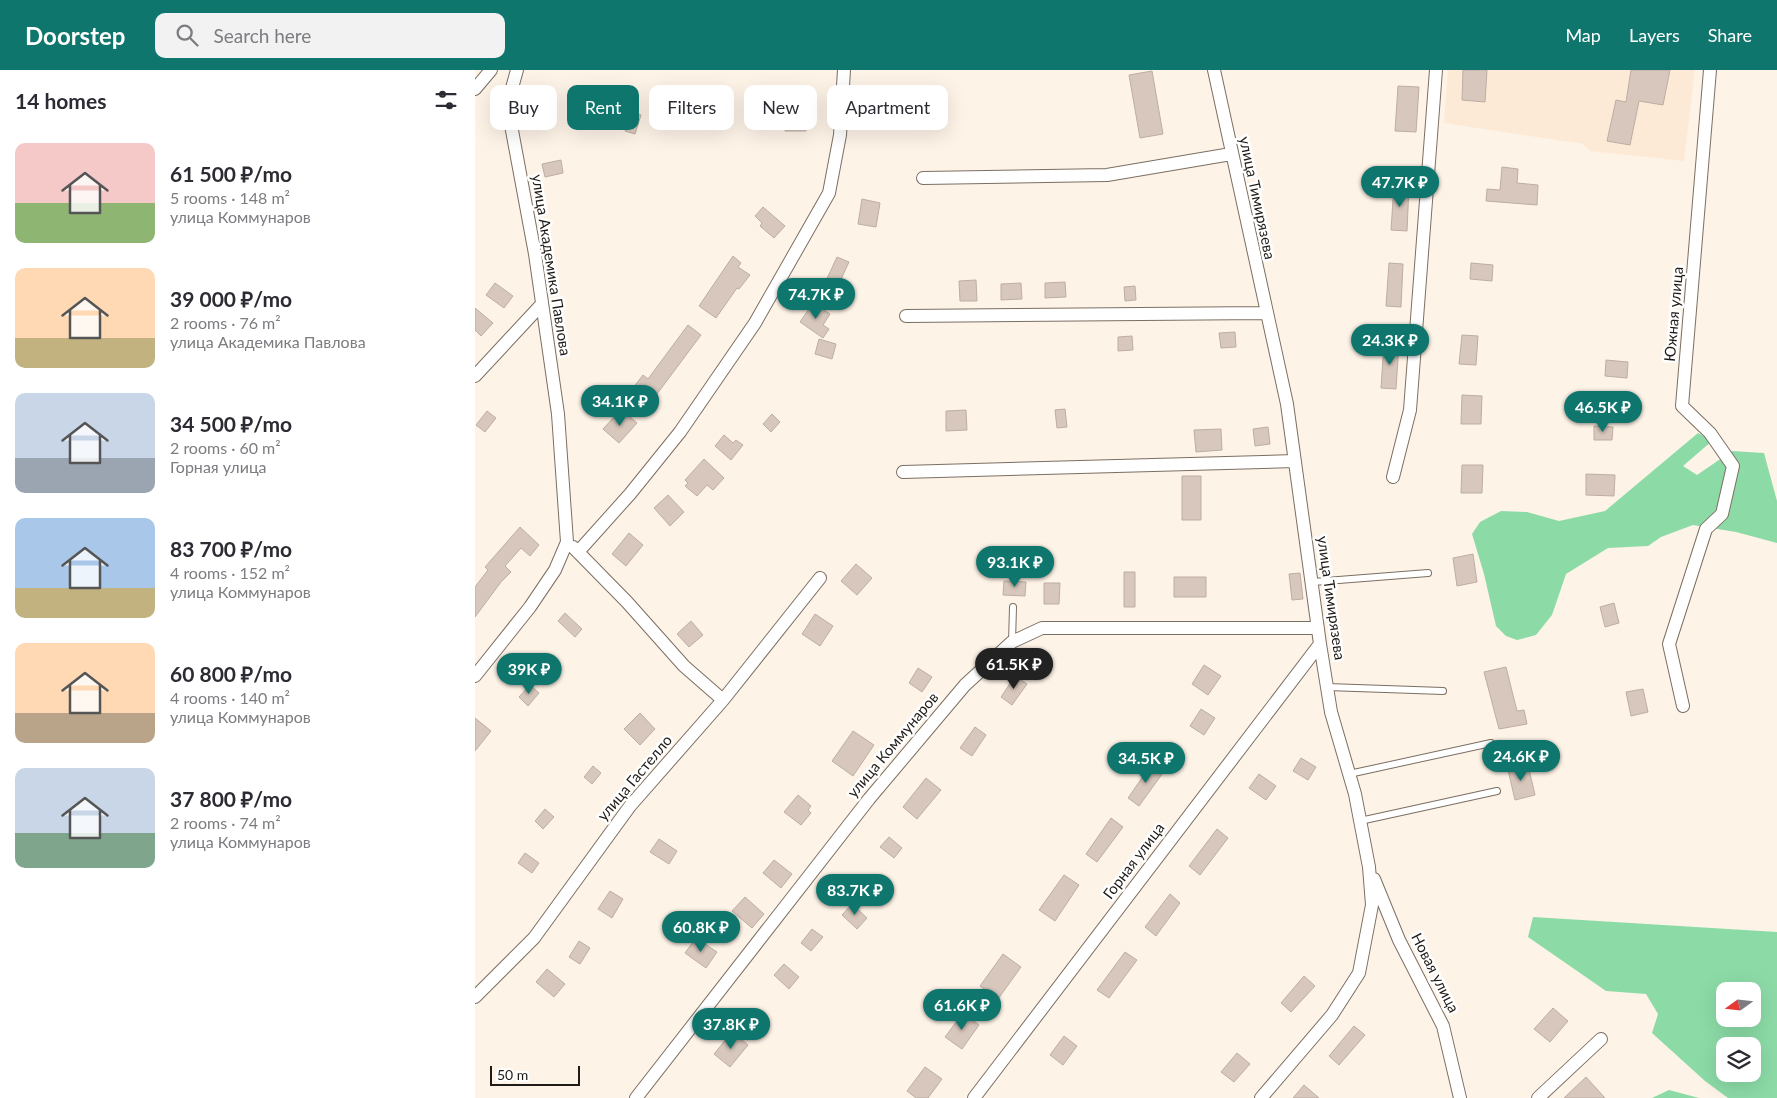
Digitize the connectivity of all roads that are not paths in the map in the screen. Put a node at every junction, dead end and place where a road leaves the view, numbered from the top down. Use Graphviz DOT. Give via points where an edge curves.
graph roads {
  1 [pos="491,70"];
  2 [pos="517,70"];
  3 [pos="844,70"];
  4 [pos="1213,70"];
  5 [pos="1436,70"];
  6 [pos="1710,70"];
  7 [pos="476,86"];
  8 [pos="1231,154"];
  9 [pos="923,178"];
  10 [pos="541,305"];
  11 [pos="1266,313"];
  12 [pos="906,316"];
  13 [pos="475,376"];
  14 [pos="1295,460"];
  15 [pos="903,472"];
  16 [pos="1393,477"];
  17 [pos="567,542"];
  18 [pos="577,552"];
  19 [pos="1428,573"];
  20 [pos="820,578"];
  21 [pos="1313,582"];
  22 [pos="1013,607"];
  23 [pos="1319,628"];
  24 [pos="1012,642"];
  25 [pos="1319,644"];
  26 [pos="475,676"];
  27 [pos="1327,687"];
  28 [pos="1443,691"];
  29 [pos="723,700"];
  30 [pos="1683,706"];
  31 [pos="1491,743"];
  32 [pos="1349,774"];
  33 [pos="1497,791"];
  34 [pos="1360,821"];
  35 [pos="1369,867"];
  36 [pos="475,997"];
  37 [pos="1601,1039"];
  38 [pos="636,1098"];
  39 [pos="974,1098"];
  40 [pos="1261,1098"];
  41 [pos="1460,1098"];
  42 [pos="1538,1098"];
  1 -- 7 [label="street"];
  2 -- 10 [label="street, улица Академика Павлова" via="512,88 511,125"];
  3 -- 18 [label="street" via="840,135 829,193 755,323 680,432"];
  4 -- 8 [label="street, улица Тимирязева"];
  5 -- 16 [label="street" via="1410,410"];
  6 -- 30 [label="street, Южная улица" via="1683,406 1710,433 1733,466 1722,514 1705,529 1669,644"];
  8 -- 9 [label="street" via="1107,176"];
  8 -- 11 [label="street, улица Тимирязева"];
  10 -- 13 [label="street"];
  10 -- 17 [label="street, улица Академика Павлова" via="558,414"];
  11 -- 12 [label="street"];
  11 -- 14 [label="street, улица Тимирязева" via="1287,404"];
  14 -- 15 [label="street"];
  14 -- 21 [label="street, улица Тимирязева"];
  17 -- 18 [label="street"];
  17 -- 26 [label="street, улица Академика Павлова" via="555,570 540,592"];
  18 -- 29 [label="street" via="684,666"];
  19 -- 21 [label="lane"];
  20 -- 29 [label="street, улица Гастелло"];
  21 -- 23 [label="street, улица Тимирязева"];
  22 -- 24 [label="lane"];
  23 -- 24 [label="street, улица Коммунаров" via="1043,628"];
  23 -- 25 [label="street, улица Тимирязева"];
  24 -- 38 [label="street, улица Коммунаров" via="965,685 869,799"];
  25 -- 27 [label="street, улица Тимирязева"];
  25 -- 39 [label="street, Горная улица"];
  27 -- 28 [label="lane"];
  27 -- 32 [label="street, улица Тимирязева"];
  29 -- 36 [label="street, улица Гастелло" via="630,806 534,938"];
  31 -- 32 [label="lane"];
  32 -- 34 [label="street, улица Тимирязева"];
  33 -- 34 [label="lane"];
  34 -- 35 [label="street, улица Тимирязева"];
  35 -- 40 [label="street, улица Тимирязева" via="1372,905 1359,973 1332,1015"];
  35 -- 41 [label="street, Новая улица" via="1399,940 1443,1026"];
  37 -- 42 [label="street"];
}
